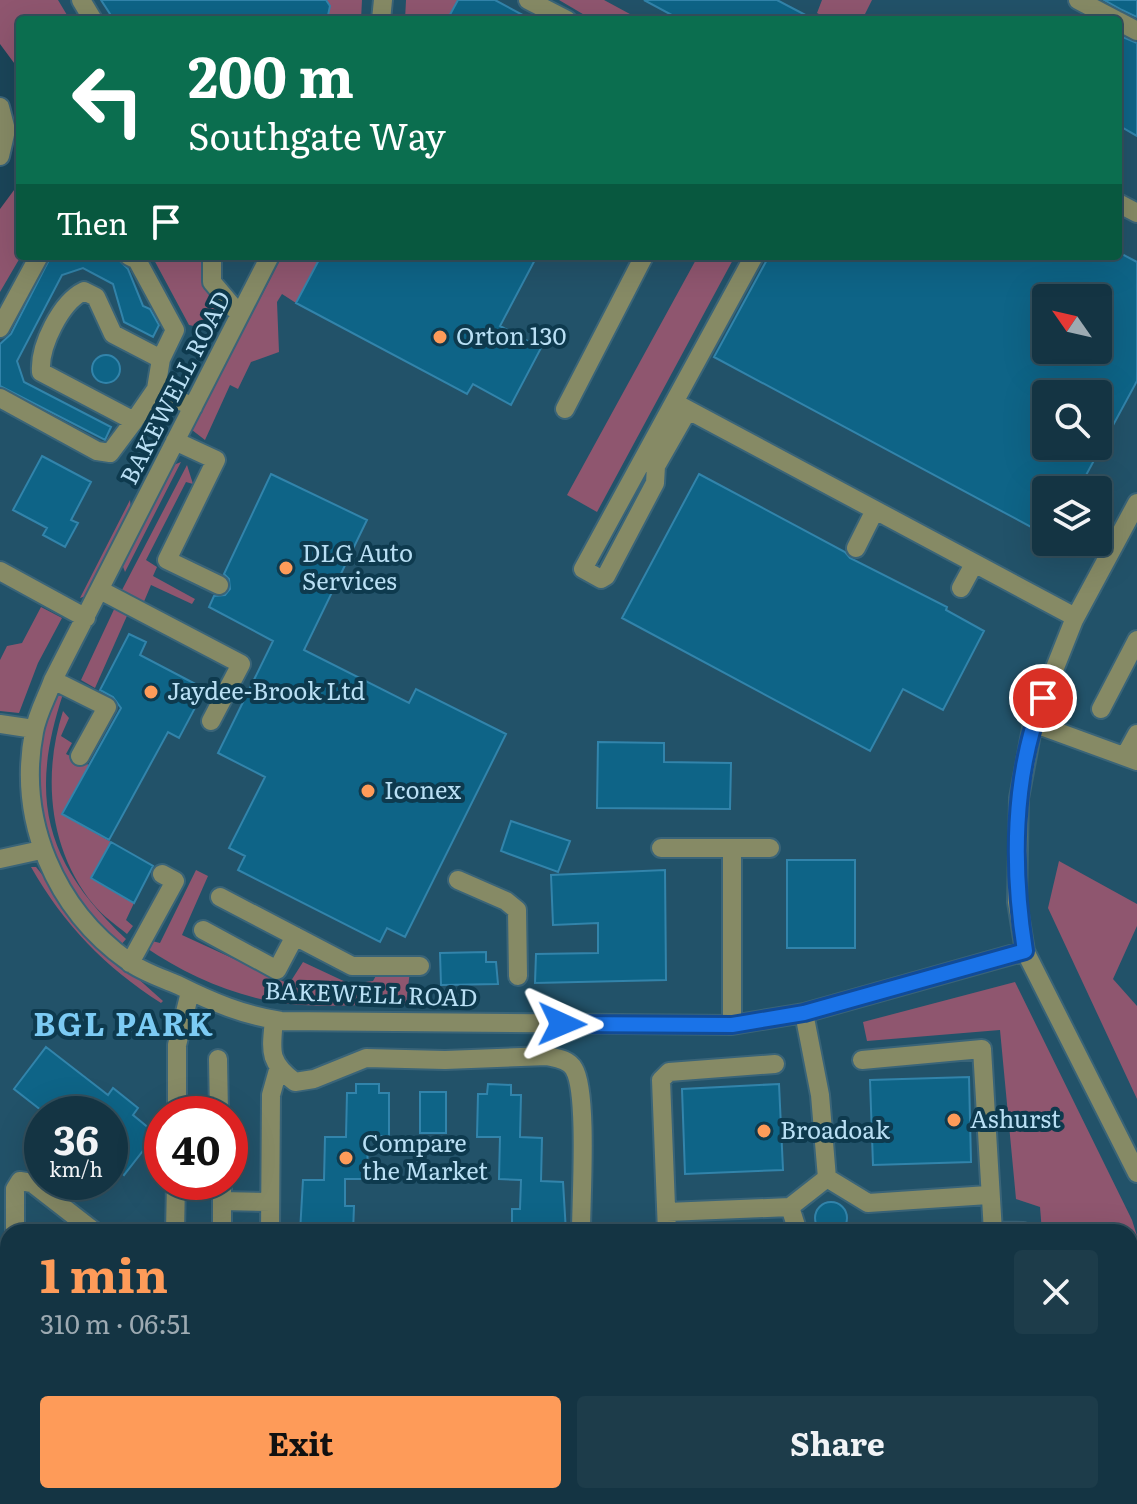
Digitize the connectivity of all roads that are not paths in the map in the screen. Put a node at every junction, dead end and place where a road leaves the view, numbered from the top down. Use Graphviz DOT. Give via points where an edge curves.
graph roads {
  1 [pos="528,0"];
  2 [pos="1078,0"];
  3 [pos="559,16"];
  4 [pos="1108,16"];
  5 [pos="0,107"];
  6 [pos="0,156"];
  7 [pos="37,260"];
  8 [pos="137,260"];
  9 [pos="215,260"];
  10 [pos="268,260"];
  11 [pos="642,260"];
  12 [pos="752,260"];
  13 [pos="239,314"];
  14 [pos="0,328"];
  15 [pos="161,359"];
  16 [pos="156,389"];
  17 [pos="0,398"];
  18 [pos="193,407"];
  19 [pos="682,407"];
  20 [pos="565,409"];
  21 [pos="134,421"];
  22 [pos="175,441"];
  23 [pos="1137,503"];
  24 [pos="875,510"];
  25 [pos="856,548"];
  26 [pos="974,564"];
  27 [pos="2,577"];
  28 [pos="219,585"];
  29 [pos="961,588"];
  30 [pos="100,590"];
  31 [pos="1075,617"];
  32 [pos="86,618"];
  33 [pos="1137,640"];
  34 [pos="1129,675"];
  35 [pos="53,680"];
  36 [pos="1101,709"];
  37 [pos="211,721"];
  38 [pos="1033,723"];
  39 [pos="0,724"];
  40 [pos="34,729"];
  41 [pos="1137,734"];
  42 [pos="80,756"];
  43 [pos="1132,758"];
  44 [pos="661,848"];
  45 [pos="732,848"];
  46 [pos="770,848"];
  47 [pos="41,850"];
  48 [pos="0,859"];
  49 [pos="162,874"];
  50 [pos="458,880"];
  51 [pos="220,897"];
  52 [pos="203,930"];
  53 [pos="295,936"];
  54 [pos="1025,951"];
  55 [pos="130,963"];
  56 [pos="420,966"];
  57 [pos="518,976"];
  58 [pos="190,992"];
  59 [pos="804,1013"];
  60 [pos="274,1020"];
  61 [pos="732,1025"];
  62 [pos="218,1059"];
  63 [pos="862,1060"];
  64 [pos="775,1064"];
  65 [pos="278,1070"];
  66 [pos="177,1096"];
  67 [pos="219,1096"];
  68 [pos="1137,1173"];
  69 [pos="827,1178"];
  70 [pos="988,1195"];
  71 [pos="176,1200"];
  72 [pos="222,1201"];
  73 [pos="270,1202"];
  74 [pos="790,1207"];
  75 [pos="667,1212"];
  76 [pos="15,1224"];
  77 [pos="85,1224"];
  78 [pos="175,1224"];
  79 [pos="222,1224"];
  80 [pos="270,1224"];
  81 [pos="581,1224"];
  82 [pos="667,1224"];
  83 [pos="795,1224"];
  84 [pos="992,1224"];
  1 -- 3 [label="street"];
  2 -- 4 [label="street"];
  5 -- 6 [label="street" via="6,130"];
  7 -- 14 [label="street"];
  8 -- 15 [label="street" via="175,330"];
  9 -- 13 [label="street" via="212,282"];
  10 -- 13 [label="street, BAKEWELL ROAD"];
  11 -- 20 [label="street"];
  12 -- 19 [label="street"];
  13 -- 18 [label="street, BAKEWELL ROAD"];
  15 -- 16 [label="street"];
  15 -- 21 [label="street" via="113,334 96,297 84,291 71,297 40,357 41,372"];
  16 -- 18 [label="street"];
  16 -- 21 [label="street"];
  17 -- 21 [label="street" via="97,451 110,453"];
  18 -- 22 [label="street, BAKEWELL ROAD"];
  19 -- 19 [label="street" via="656,466 655,483 601,579 583,569"];
  19 -- 24 [label="street"];
  22 -- 28 [label="street" via="216,460 167,560"];
  22 -- 30 [label="street, BAKEWELL ROAD"];
  23 -- 31 [label="street"];
  24 -- 25 [label="street"];
  24 -- 26 [label="street"];
  26 -- 29 [label="street"];
  26 -- 31 [label="street"];
  27 -- 32 [label="street"];
  30 -- 32 [label="street, BAKEWELL ROAD"];
  30 -- 37 [label="street" via="241,664"];
  31 -- 38 [label="street"];
  32 -- 35 [label="street, BAKEWELL ROAD"];
  33 -- 34 [label="street"];
  34 -- 36 [label="street"];
  35 -- 40 [label="street, BAKEWELL ROAD"];
  35 -- 42 [label="street" via="107,707"];
  38 -- 43 [label="street"];
  38 -- 54 [label="street" via="1019,798 1017,902"];
  39 -- 40 [label="street"];
  40 -- 47 [label="street, BAKEWELL ROAD" via="30,785"];
  41 -- 43 [label="street"];
  44 -- 45 [label="street"];
  45 -- 46 [label="street"];
  45 -- 61 [label="street"];
  47 -- 48 [label="street"];
  47 -- 55 [label="street, BAKEWELL ROAD" via="65,897"];
  49 -- 55 [label="street" via="175,881"];
  50 -- 57 [label="street" via="517,910"];
  51 -- 53 [label="street"];
  52 -- 53 [label="street" via="277,970"];
  53 -- 56 [label="street" via="352,966"];
  54 -- 59 [label="street, BAKEWELL ROAD"];
  54 -- 68 [label="street"];
  55 -- 58 [label="street, BAKEWELL ROAD"];
  58 -- 60 [label="street, BAKEWELL ROAD" via="218,1006"];
  58 -- 66 [label="street" via="177,1045"];
  59 -- 61 [label="street, BAKEWELL ROAD"];
  59 -- 69 [label="street" via="820,1095"];
  60 -- 61 [label="street, BAKEWELL ROAD"];
  60 -- 65 [label="street" via="271,1053"];
  62 -- 67 [label="street"];
  63 -- 70 [label="street" via="982,1049"];
  64 -- 75 [label="street" via="669,1072 661,1080"];
  65 -- 73 [label="street" via="271,1095"];
  65 -- 81 [label="street" via="295,1082 366,1058 563,1059 574,1068 581,1099"];
  69 -- 70 [label="street" via="868,1203"];
  69 -- 74 [label="street"];
  70 -- 84 [label="street"];
  71 -- 78 [label="street"];
  72 -- 73 [label="street"];
  72 -- 79 [label="street"];
  73 -- 80 [label="street"];
  74 -- 75 [label="street"];
  74 -- 83 [label="street"];
  75 -- 82 [label="street"];
  76 -- 77 [label="street" via="15,1189 20,1181 32,1183"];
}
